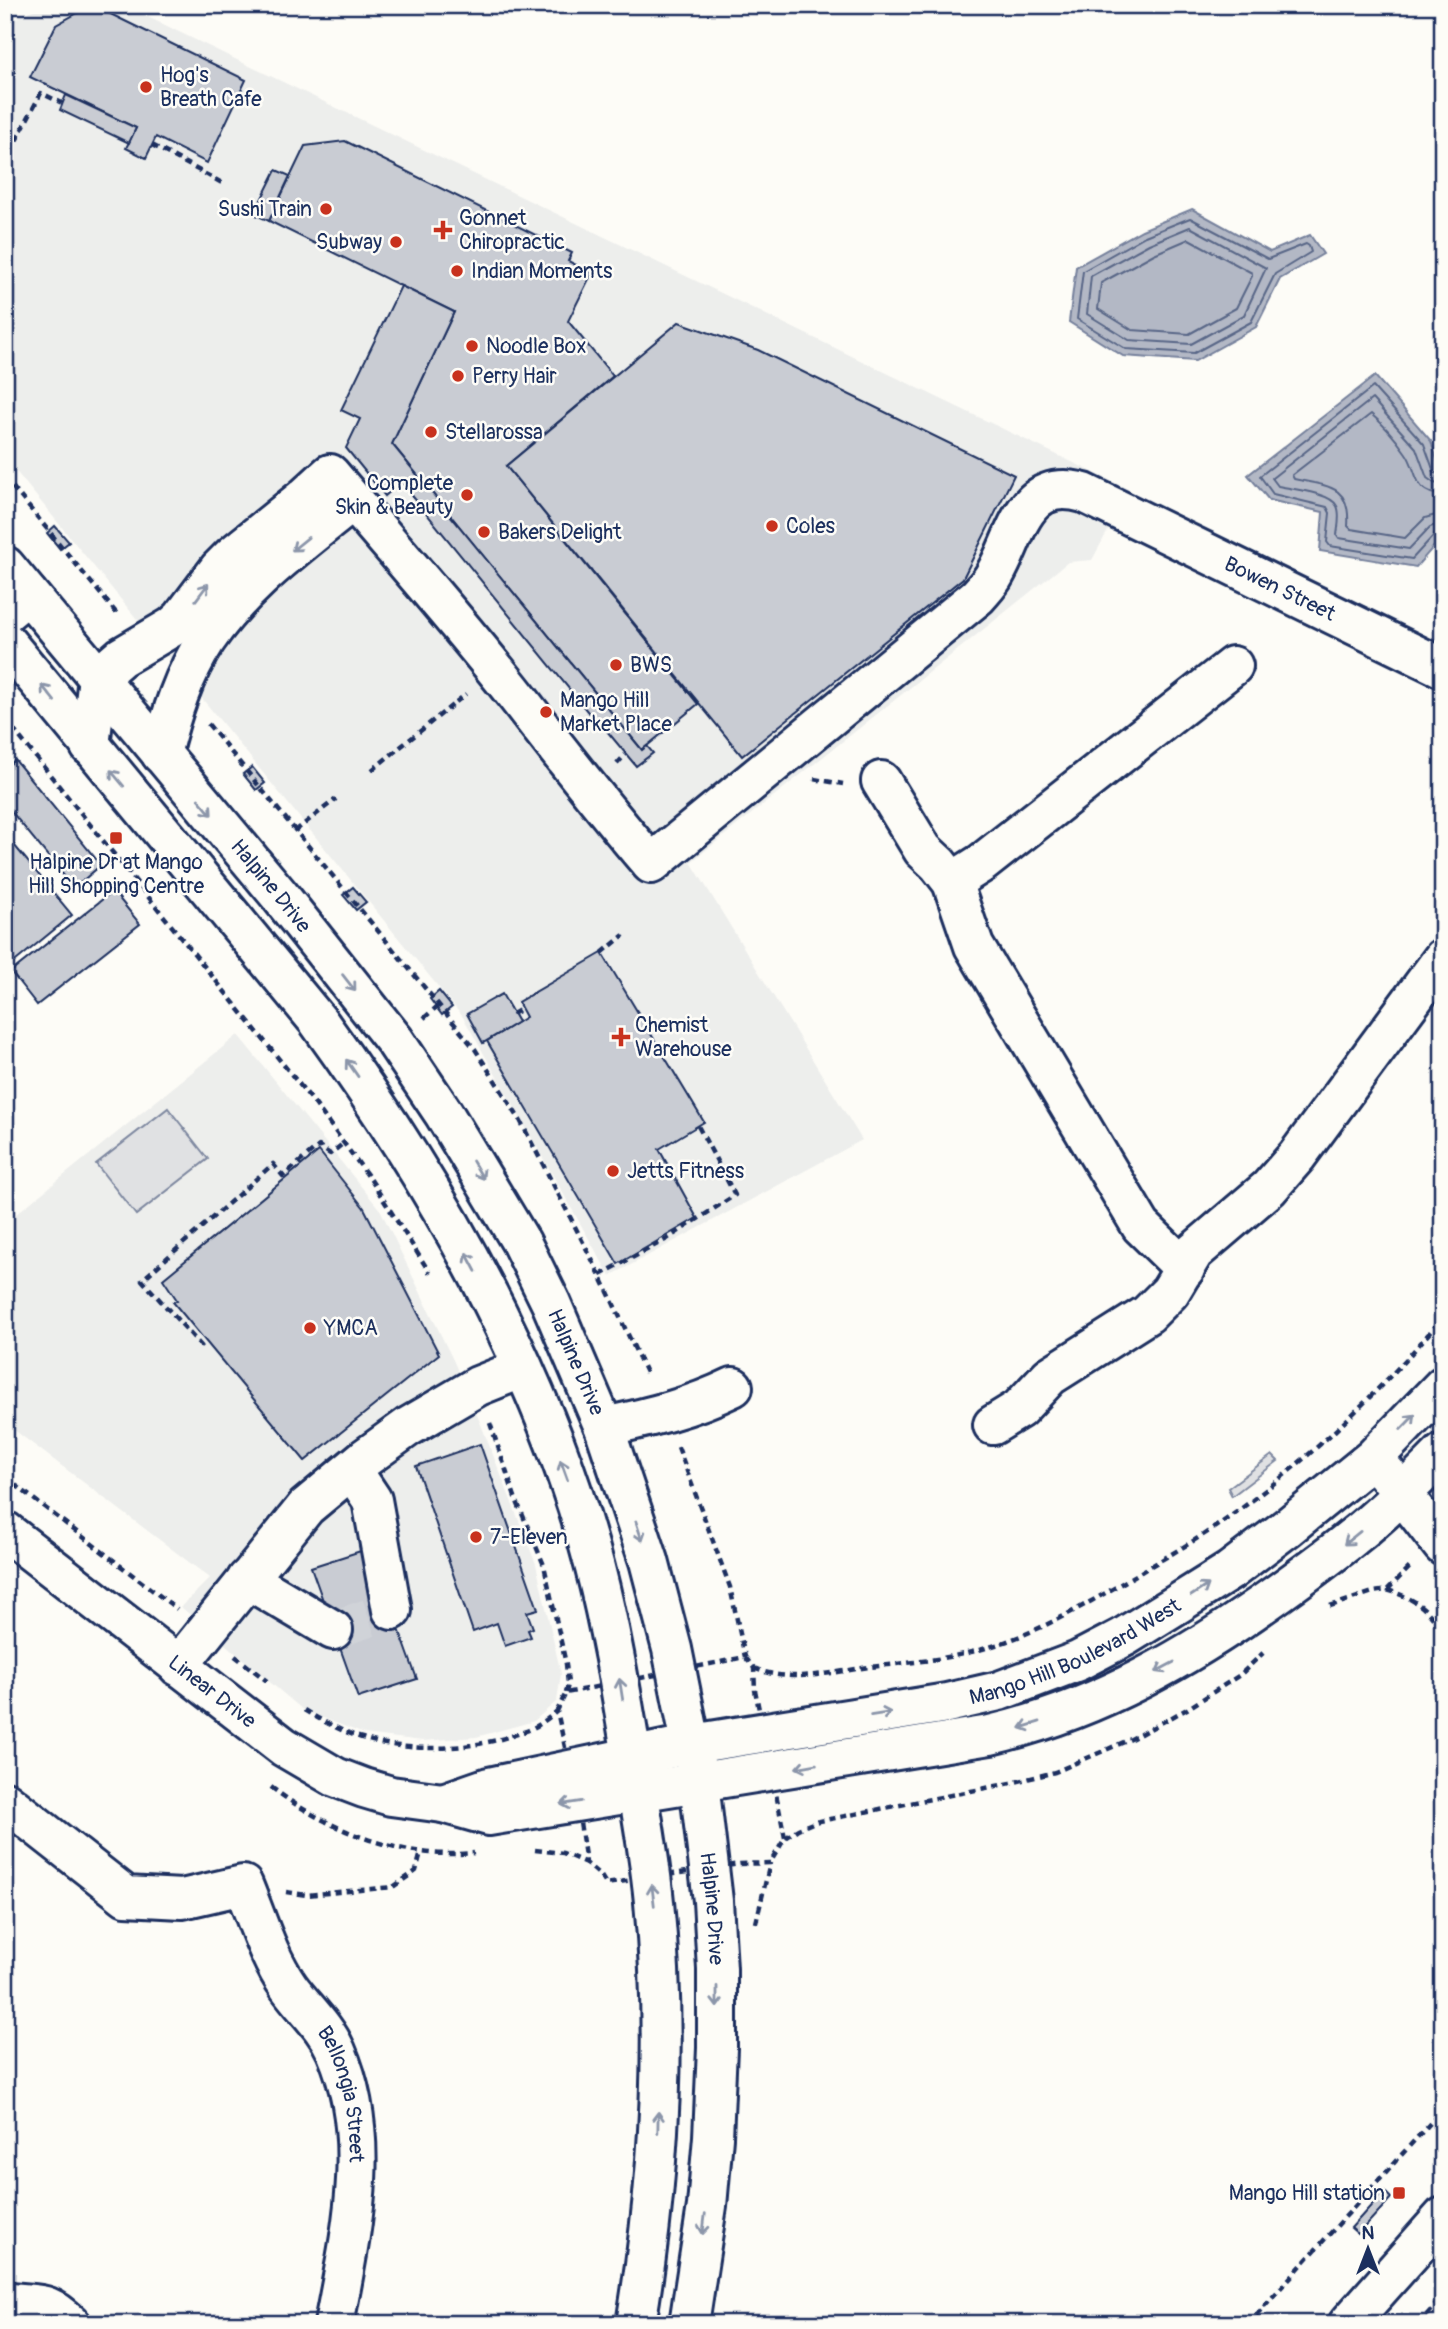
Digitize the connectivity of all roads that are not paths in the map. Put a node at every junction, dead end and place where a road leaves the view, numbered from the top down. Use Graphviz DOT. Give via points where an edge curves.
graph roads {
  1 [pos="342,487"];
  2 [pos="10,582"];
  3 [pos="5,642"];
  4 [pos="1233,666"];
  5 [pos="1443,668"];
  6 [pos="98,677"];
  7 [pos="90,746"];
  8 [pos="161,754"];
  9 [pos="883,786"];
  10 [pos="952,882"];
  11 [pos="1443,958"];
  12 [pos="1185,1269"];
  13 [pos="523,1368"];
  14 [pos="1443,1386"];
  15 [pos="733,1387"];
  16 [pos="993,1426"];
  17 [pos="604,1427"];
  18 [pos="1443,1453"];
  19 [pos="1373,1458"];
  20 [pos="352,1469"];
  21 [pos="1403,1493"];
  22 [pos="5,1531"];
  23 [pos="1443,1546"];
  24 [pos="247,1579"];
  25 [pos="392,1610"];
  26 [pos="333,1630"];
  27 [pos="178,1666"];
  28 [pos="692,1744"];
  29 [pos="635,1775"];
  30 [pos="699,1783"];
  31 [pos="5,1801"];
  32 [pos="1443,2217"];
  33 [pos="5,2301"];
  34 [pos="71,2324"];
  35 [pos="334,2324"];
  36 [pos="636,2324"];
  37 [pos="689,2324"];
  38 [pos="1348,2324"];
  1 -- 5 [label="street, Bowen Street" via="651,864 978,596 995,574 1028,508 1040,496 1057,490 1075,491 1118,510"];
  6 -- 1 [label="street, one-way" via="182,618 233,555 306,496"];
  1 -- 8 [label="street, one-way" via="206,640 172,712"];
  2 -- 6 [label="street, Halpine Drive"];
  7 -- 3 [label="street, one-way"];
  4 -- 10 [label="street"];
  6 -- 7 [label="street"];
  6 -- 8 [label="street, Halpine Drive"];
  13 -- 7 [label="street, one-way" via="430,1188 354,1070"];
  8 -- 17 [label="street, Halpine Drive, one-way" via="280,896 386,1031 444,1114 521,1242"];
  9 -- 10 [label="street" via="923,850"];
  10 -- 12 [label="street" via="974,946 1141,1226"];
  11 -- 12 [label="street" via="1297,1156 1269,1188 1194,1252"];
  12 -- 16 [label="street" via="1148,1314 1050,1377 1019,1409"];
  13 -- 20 [label="street" via="478,1386 408,1427"];
  29 -- 13 [label="street, one-way" via="614,1646 595,1565 559,1455"];
  19 -- 14 [label="street, Mango Hill Boulevard West, one-way"];
  15 -- 17 [label="street" via="666,1414"];
  17 -- 28 [label="street, Halpine Drive, one-way" via="662,1606"];
  18 -- 21 [label="street, Mango Hill Boulevard West"];
  19 -- 21 [label="street"];
  28 -- 19 [label="street, Mango Hill Boulevard West, one-way" via="947,1703 999,1691 1078,1661 1230,1571"];
  20 -- 24 [label="street" via="306,1507"];
  20 -- 25 [label="street" via="372,1500"];
  21 -- 23 [label="street"];
  21 -- 30 [label="street, Mango Hill Boulevard West, one-way" via="1355,1536 1229,1629 1094,1702 990,1735"];
  22 -- 27 [label="street, Linear Drive"];
  24 -- 26 [label="street"];
  24 -- 27 [label="street"];
  27 -- 29 [label="street, Linear Drive" via="284,1747 335,1776 391,1796 443,1803 489,1787"];
  28 -- 29 [label="street, Mango Hill Boulevard West"];
  28 -- 30 [label="street, Halpine Drive"];
  29 -- 30 [label="street, Mango Hill Boulevard West"];
  36 -- 29 [label="street, one-way" via="658,2141 660,2021 654,1902"];
  30 -- 37 [label="street, Halpine Drive, one-way" via="713,1900 717,2048 707,2206"];
  31 -- 35 [label="street, Bellongia Street" via="126,1896 182,1899 243,1885 273,1958 335,2049 350,2088 357,2160"];
  32 -- 38 [label="street"];
  33 -- 34 [label="street" via="38,2303 58,2311"];
}
